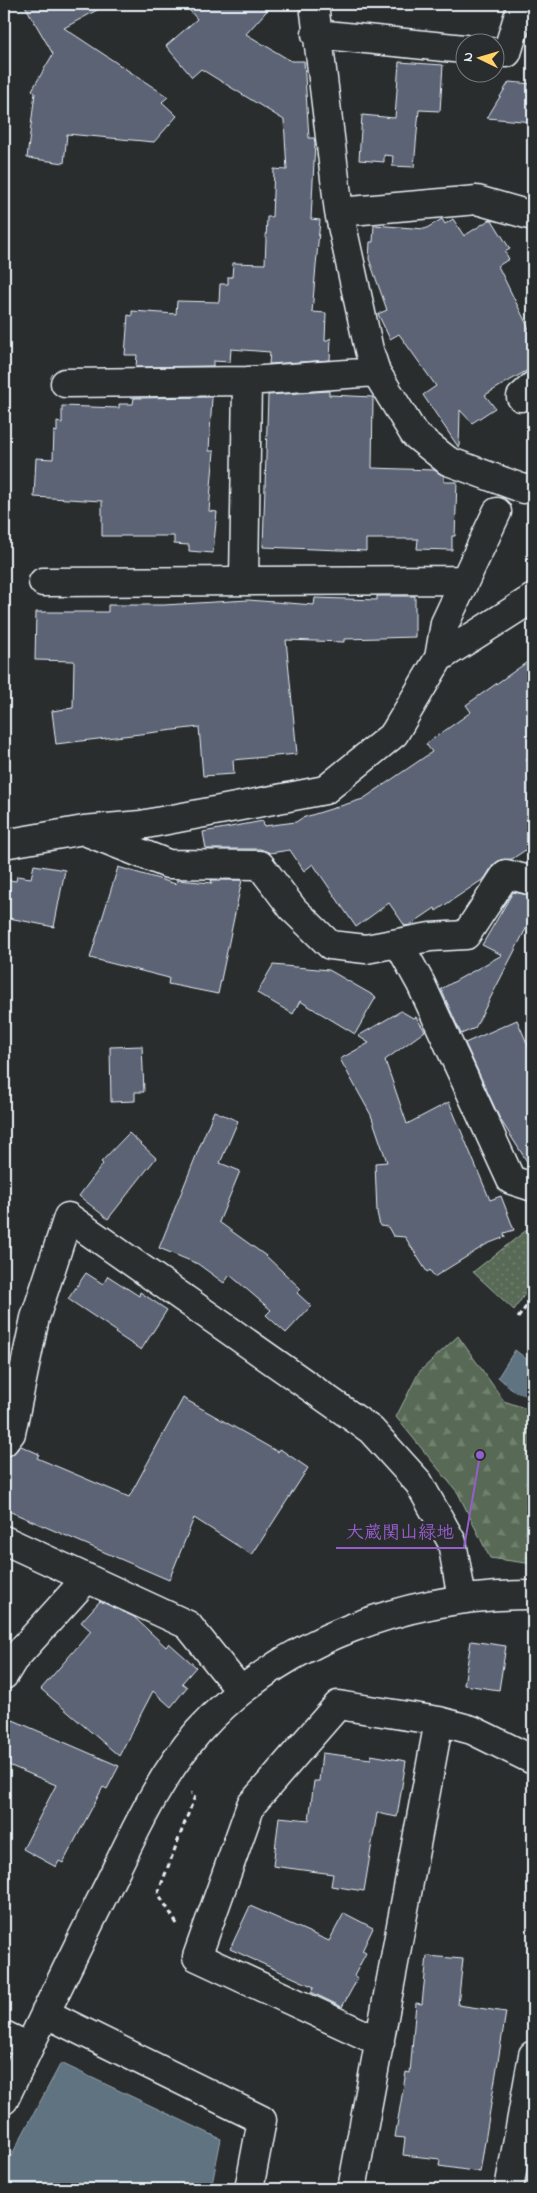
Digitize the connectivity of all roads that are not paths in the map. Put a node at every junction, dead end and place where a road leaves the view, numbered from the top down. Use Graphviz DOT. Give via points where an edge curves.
graph roads {
  1 [pos="314,4"];
  2 [pos="522,4"];
  3 [pos="316,34"];
  4 [pos="454,48"];
  5 [pos="504,53"];
  6 [pos="339,212"];
  7 [pos="533,216"];
  8 [pos="376,372"];
  9 [pos="246,381"];
  10 [pos="65,383"];
  11 [pos="524,489"];
  12 [pos="497,512"];
  13 [pos="464,580"];
  14 [pos="244,581"];
  15 [pos="43,582"];
  16 [pos="533,598"];
  17 [pos="440,658"];
  18 [pos="84,830"];
  19 [pos="4,844"];
  20 [pos="533,881"];
  21 [pos="398,944"];
  22 [pos="533,1187"];
  23 [pos="4,1442"];
  24 [pos="4,1540"];
  25 [pos="87,1578"];
  26 [pos="533,1595"];
  27 [pos="462,1599"];
  28 [pos="4,1675"];
  29 [pos="240,1690"];
  30 [pos="439,1721"];
  31 [pos="533,1760"];
  32 [pos="45,2013"];
  33 [pos="4,2035"];
  34 [pos="380,2042"];
  35 [pos="29,2047"];
  36 [pos="533,2055"];
  37 [pos="4,2100"];
  38 [pos="248,2189"];
  39 [pos="352,2189"];
  40 [pos="509,2189"];
  1 -- 3 [label="street"];
  2 -- 5 [label="street" via="507,53"];
  3 -- 4 [label="street"];
  3 -- 6 [label="street"];
  6 -- 7 [label="street" via="477,200"];
  6 -- 8 [label="street"];
  8 -- 9 [label="street"];
  8 -- 11 [label="street" via="414,434 448,461"];
  9 -- 10 [label="street"];
  9 -- 14 [label="street"];
  12 -- 13 [label="street"];
  13 -- 14 [label="street"];
  13 -- 17 [label="street" via="445,623"];
  14 -- 15 [label="street"];
  16 -- 17 [label="street"];
  17 -- 18 [label="street" via="394,734 325,790 141,825"];
  18 -- 19 [label="street"];
  18 -- 21 [label="street" via="168,864 260,865 293,909 330,946 366,949"];
  20 -- 21 [label="street" via="506,874 466,935 430,936"];
  21 -- 22 [label="street" via="425,993 511,1180"];
  23 -- 27 [label="street" via="11,1433 35,1318 68,1217 371,1430 418,1483 452,1542"];
  24 -- 25 [label="street"];
  25 -- 28 [label="street" via="12,1660"];
  25 -- 29 [label="street" via="188,1625"];
  26 -- 27 [label="street"];
  27 -- 29 [label="street" via="428,1605 348,1628 288,1658"];
  29 -- 32 [label="street" via="198,1733 166,1774"];
  30 -- 31 [label="street" via="472,1730"];
  30 -- 34 [label="street"];
  30 -- 34 [label="street" via="338,1705 251,1805 197,1957"];
  32 -- 35 [label="street"];
  32 -- 38 [label="street" via="262,2120"];
  33 -- 35 [label="street"];
  34 -- 39 [label="street"];
  35 -- 37 [label="street"];
  36 -- 40 [label="street"];
}
